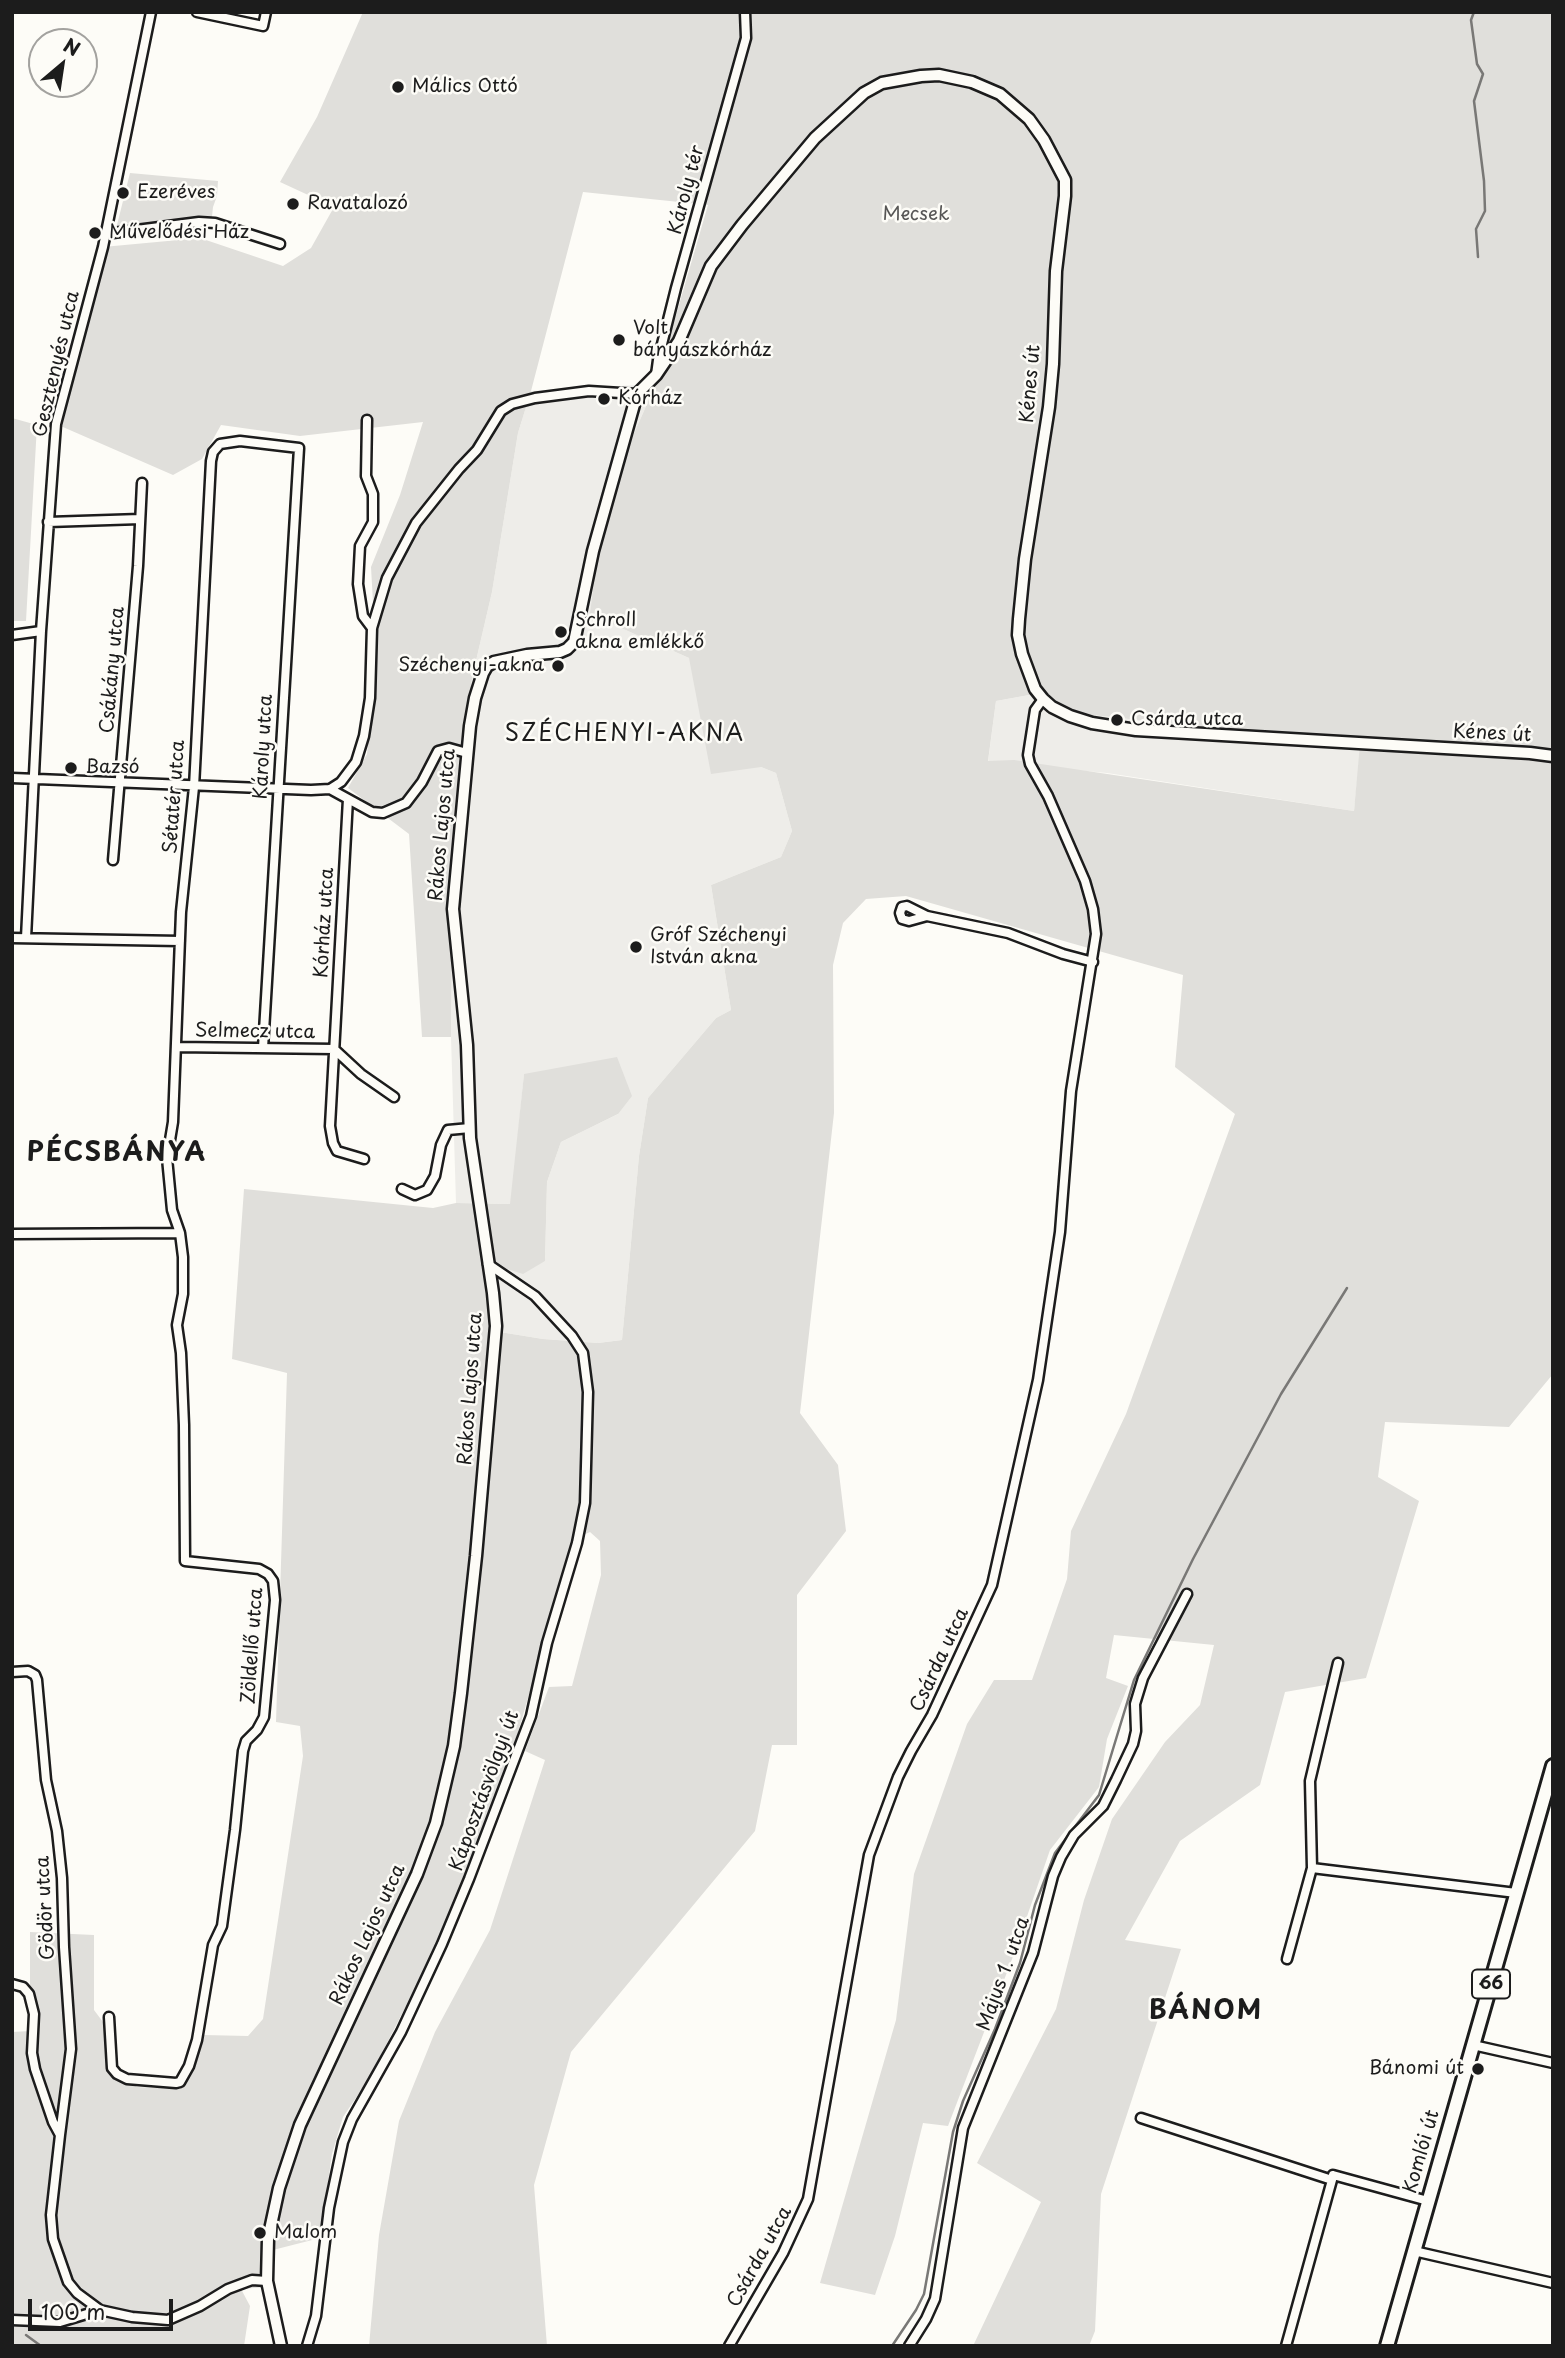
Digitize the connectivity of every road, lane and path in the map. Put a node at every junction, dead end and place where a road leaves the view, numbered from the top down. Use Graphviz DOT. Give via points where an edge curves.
graph roads {
  1 [pos="151,12"];
  2 [pos="197,12"];
  3 [pos="266,12"];
  4 [pos="745,12"];
  5 [pos="105,234"];
  6 [pos="280,243"];
  7 [pos="656,375"];
  8 [pos="637,394"];
  9 [pos="367,421"];
  10 [pos="299,448"];
  11 [pos="142,483"];
  12 [pos="140,519"];
  13 [pos="48,522"];
  14 [pos="372,628"];
  15 [pos="41,631"];
  16 [pos="12,635"];
  17 [pos="1043,699"];
  18 [pos="467,753"];
  19 [pos="1553,756"];
  20 [pos="12,778"];
  21 [pos="35,779"];
  22 [pos="119,783"];
  23 [pos="194,787"];
  24 [pos="279,789"];
  25 [pos="330,789"];
  26 [pos="348,799"];
  27 [pos="114,860"];
  28 [pos="927,916"];
  29 [pos="26,938"];
  30 [pos="12,939"];
  31 [pos="180,941"];
  32 [pos="1093,962"];
  33 [pos="176,1047"];
  34 [pos="263,1048"];
  35 [pos="334,1049"];
  36 [pos="394,1097"];
  37 [pos="470,1128"];
  38 [pos="364,1159"];
  39 [pos="402,1189"];
  40 [pos="180,1233"];
  41 [pos="12,1234"];
  42 [pos="488,1264"];
  43 [pos="1187,1594"];
  44 [pos="1338,1663"];
  45 [pos="12,1672"];
  46 [pos="1553,1766"];
  47 [pos="1312,1868"];
  48 [pos="1516,1893"];
  49 [pos="1287,1959"];
  50 [pos="12,1984"];
  51 [pos="109,2017"];
  52 [pos="1473,2045"];
  53 [pos="1553,2063"];
  54 [pos="1140,2118"];
  55 [pos="60,2135"];
  56 [pos="1332,2180"];
  57 [pos="1428,2201"];
  58 [pos="1414,2251"];
  59 [pos="267,2281"];
  60 [pos="1553,2283"];
  61 [pos="100,2310"];
  62 [pos="12,2320"];
  63 [pos="281,2346"];
  64 [pos="307,2346"];
  65 [pos="729,2346"];
  66 [pos="909,2346"];
  67 [pos="1286,2346"];
  68 [pos="1387,2346"];
  1 -- 5 [label="street, Gesztenyés utca"];
  2 -- 3 [label="street" via="263,26"];
  4 -- 7 [label="street, Károly tér" via="746,38"];
  5 -- 6 [label="street" via="199,222"];
  5 -- 13 [label="street, Gesztenyés utca" via="56,424"];
  7 -- 8 [label="street, Kénes út"];
  7 -- 17 [label="street, Kénes út" via="679,341 711,266 806,148 864,93 882,83 939,75 987,87 1015,105 1044,140 1065,180 1049,407 1018,635 1028,673"];
  8 -- 14 [label="street" via="590,391 535,398 501,411 477,450 416,523 387,578"];
  8 -- 18 [label="street, Rákos Lajos utca" via="593,551 574,642 560,652 507,658 487,666 475,698"];
  9 -- 14 [label="street" via="366,476 373,494 373,522 360,546 358,584 363,616"];
  10 -- 23 [label="street, Sétatér utca" via="240,441 220,444 214,452"];
  10 -- 24 [label="street, Károly utca"];
  11 -- 12 [label="street, Csákány utca"];
  12 -- 13 [label="street"];
  12 -- 22 [label="street, Csákány utca"];
  13 -- 15 [label="street, Gesztenyés utca"];
  14 -- 25 [label="street" via="364,736 356,762"];
  15 -- 16 [label="street"];
  15 -- 21 [label="street, Gesztenyés utca"];
  17 -- 19 [label="street, Kénes út" via="1070,716 1136,730"];
  17 -- 32 [label="street, Csárda utca" via="1035,710 1028,755 1085,881 1096,934"];
  18 -- 26 [label="street" via="449,748 438,751 414,794 394,810 372,812"];
  18 -- 37 [label="street, Rákos Lajos utca" via="453,909"];
  20 -- 21 [label="street"];
  21 -- 22 [label="street"];
  21 -- 29 [label="street, Gesztenyés utca"];
  22 -- 23 [label="street"];
  22 -- 27 [label="street, Csákány utca"];
  23 -- 24 [label="street"];
  23 -- 31 [label="street, Sétatér utca"];
  24 -- 25 [label="street"];
  24 -- 34 [label="street, Károly utca"];
  25 -- 26 [label="street"];
  26 -- 35 [label="street, Kórház utca"];
  28 -- 32 [label="street" via="1009,933"];
  29 -- 30 [label="street"];
  29 -- 31 [label="street"];
  31 -- 33 [label="street, Sétatér utca"];
  32 -- 65 [label="street, Csárda utca" via="1071,1091 1047,1331 992,1585 932,1716 902,1768 869,1855 808,2199 783,2253"];
  33 -- 34 [label="street, Selmecz utca"];
  33 -- 40 [label="street, Sétatér utca" via="167,1158 172,1210"];
  34 -- 35 [label="street, Selmecz utca"];
  35 -- 36 [label="street, Selmecz utca"];
  35 -- 38 [label="street, Selmecz utca" via="333,1143 337,1151"];
  37 -- 39 [label="street" via="448,1130 427,1190 415,1195"];
  37 -- 42 [label="street, Rákos Lajos utca"];
  40 -- 41 [label="street"];
  40 -- 51 [label="street, Zöldellő utca" via="183,1294 177,1325 184,1425 185,1561 259,1569 268,1574 275,1600 273,1624 264,1717 243,1751 222,1926 213,1945 197,2040 180,2082 127,2079 117,2074 112,2068"];
  42 -- 59 [label="street, Rákos Lajos utca" via="496,1324 494,1351 461,1693 447,1783 416,1874 300,2125 268,2239"];
  42 -- 64 [label="street, Káposztásvölgyi út" via="535,1296 583,1353 588,1392 585,1503 531,1716 442,1944 343,2142 329,2208 316,2316"];
  43 -- 66 [label="street, Május 1. utca" via="1143,1678 1135,1704 1133,1744 1122,1768 1103,1806 1074,1835 1053,1875 1033,1953 963,2128 934,2299"];
  44 -- 47 [label="street" via="1310,1781"];
  45 -- 55 [label="street, Gödör utca" via="28,1671 37,1680 46,1780 62,1878 71,2049"];
  46 -- 48 [label="main road, Komlói út / 66"];
  47 -- 48 [label="street"];
  47 -- 49 [label="street"];
  48 -- 52 [label="main road, Komlói út / 66"];
  50 -- 55 [label="street" via="29,1994 35,2069"];
  52 -- 53 [label="street"];
  52 -- 57 [label="main road, Komlói út / 66"];
  54 -- 56 [label="street"];
  55 -- 61 [label="street, Gödör utca" via="51,2215 53,2239 68,2282"];
  56 -- 57 [label="street" via="1333,2175"];
  56 -- 67 [label="street"];
  57 -- 58 [label="main road, Komlói út / 66"];
  58 -- 60 [label="street"];
  58 -- 68 [label="main road, Komlói út / 66"];
  59 -- 61 [label="street" via="252,2280 228,2289 168,2320"];
  59 -- 63 [label="street, Rákos Lajos utca"];
  61 -- 62 [label="street" via="60,2322"];
}
